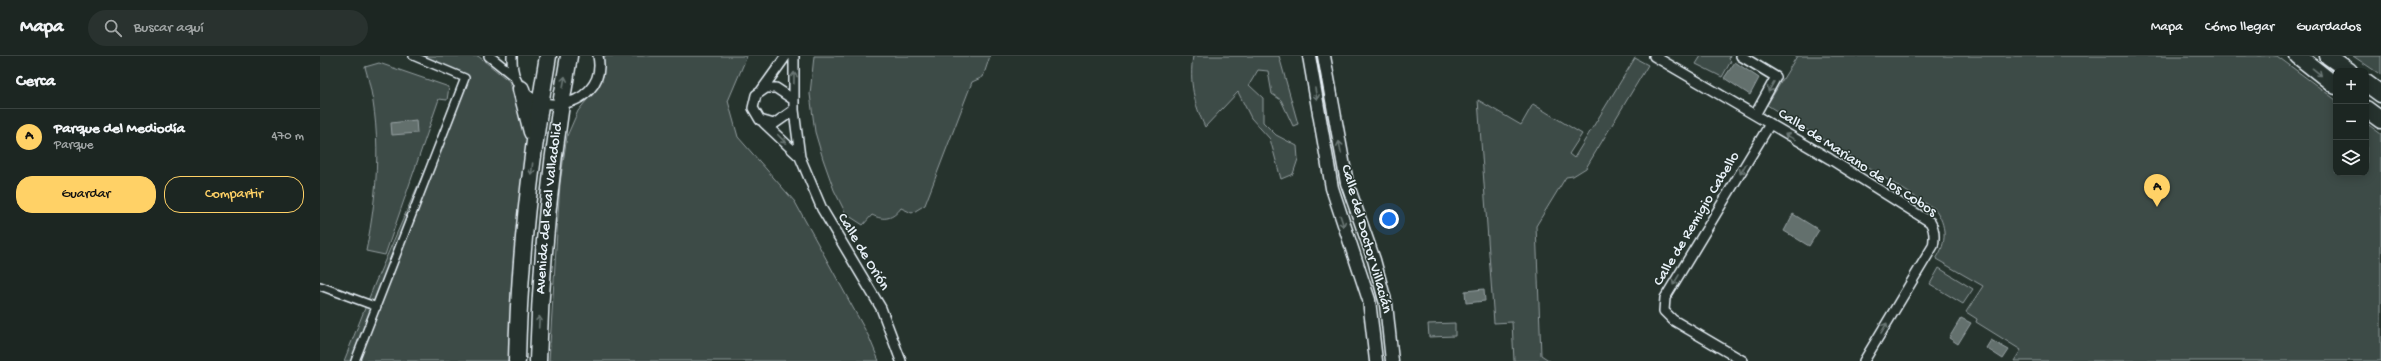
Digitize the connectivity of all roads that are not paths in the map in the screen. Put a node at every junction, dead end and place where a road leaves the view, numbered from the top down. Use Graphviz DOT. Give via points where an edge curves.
graph roads {
  1 [pos="413,56"];
  2 [pos="489,56"];
  3 [pos="512,56"];
  4 [pos="548,56"];
  5 [pos="569,56"];
  6 [pos="598,56"];
  7 [pos="786,56"];
  8 [pos="794,56"];
  9 [pos="1309,56"];
  10 [pos="1324,56"];
  11 [pos="1654,56"];
  12 [pos="1741,56"];
  13 [pos="2298,56"];
  14 [pos="2328,56"];
  15 [pos="2345,68"];
  16 [pos="518,83"];
  17 [pos="2333,84"];
  18 [pos="2369,85"];
  19 [pos="761,90"];
  20 [pos="2381,94"];
  21 [pos="794,100"];
  22 [pos="540,103"];
  23 [pos="560,105"];
  24 [pos="794,110"];
  25 [pos="2369,111"];
  26 [pos="1755,115"];
  27 [pos="2381,120"];
  28 [pos="763,122"];
  29 [pos="1770,124"];
  30 [pos="534,146"];
  31 [pos="800,157"];
  32 [pos="320,286"];
  33 [pos="377,307"];
  34 [pos="355,361"];
  35 [pos="517,361"];
  36 [pos="538,361"];
  37 [pos="901,361"];
  38 [pos="1376,361"];
  39 [pos="1392,361"];
  40 [pos="1743,361"];
  41 [pos="1864,361"];
  1 -- 33 [label="street" via="465,78"];
  2 -- 16 [label="street"];
  3 -- 16 [label="street"];
  4 -- 22 [label="highway, Avenida del Real Valladolid"];
  23 -- 5 [label="highway, Avenida del Real Valladolid, one-way"];
  6 -- 23 [label="street" via="597,74 590,88 578,99"];
  7 -- 19 [label="street, Calle de Orión"];
  21 -- 8 [label="street, Calle de Orión, one-way"];
  9 -- 38 [label="street, Calle del Doctor Villacián, one-way" via="1332,188 1368,300"];
  39 -- 10 [label="street, Calle del Doctor Villacián, one-way" via="1386,304 1374,260 1347,183"];
  11 -- 26 [label="street, Calle de Mariano de los Cobos"];
  12 -- 26 [label="street, one-way" via="1776,77"];
  13 -- 17 [label="highway, one-way"];
  14 -- 15 [label="highway"];
  16 -- 22 [label="street"];
  16 -- 30 [label="highway"];
  18 -- 20 [label="highway"];
  19 -- 21 [label="street" via="776,88"];
  19 -- 28 [label="street, Calle de Orión" via="754,99 753,108 756,116"];
  21 -- 24 [label="street, Calle de Orión"];
  22 -- 23 [label="street"];
  22 -- 30 [label="highway, Avenida del Real Valladolid"];
  36 -- 23 [label="highway, Avenida del Real Valladolid, one-way" via="542,262"];
  24 -- 28 [label="street" via="779,122"];
  24 -- 31 [label="street, Calle de Orión"];
  25 -- 27 [label="highway"];
  26 -- 29 [label="street, Calle de Mariano de los Cobos"];
  28 -- 31 [label="street, Calle de Orión, one-way"];
  29 -- 40 [label="street, Calle de Remigio Cabello, one-way" via="1665,298 1664,311 1673,320"];
  41 -- 29 [label="street, Calle de Mariano de los Cobos, one-way" via="1933,246 1934,228 1930,222"];
  30 -- 35 [label="highway, Avenida del Real Valladolid, one-way" via="520,296"];
  31 -- 37 [label="street, Calle de Orión" via="822,209 881,308"];
  32 -- 33 [label="street"];
  33 -- 34 [label="street"];
}
